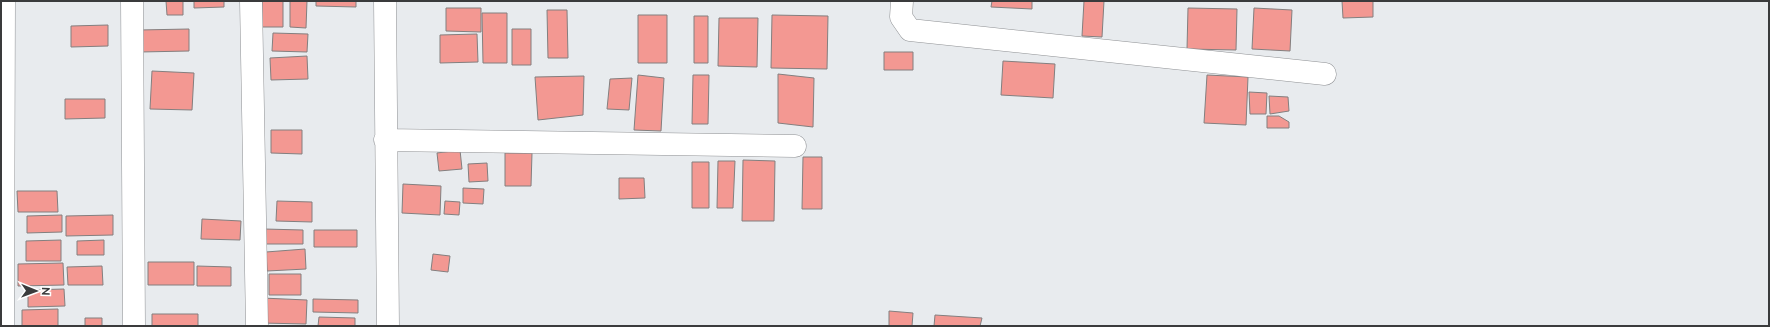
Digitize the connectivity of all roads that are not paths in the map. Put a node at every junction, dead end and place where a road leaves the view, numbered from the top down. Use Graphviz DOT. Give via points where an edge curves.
graph roads {
  1 [pos="4,1"];
  2 [pos="132,1"];
  3 [pos="251,1"];
  4 [pos="385,1"];
  5 [pos="902,1"];
  6 [pos="1325,74"];
  7 [pos="385,140"];
  8 [pos="795,146"];
  9 [pos="3,326"];
  10 [pos="134,326"];
  11 [pos="258,326"];
  12 [pos="388,326"];
  1 -- 9 [label="street"];
  2 -- 10 [label="street"];
  3 -- 11 [label="street"];
  4 -- 7 [label="street"];
  5 -- 6 [label="street" via="901,17 910,30"];
  7 -- 8 [label="street"];
  7 -- 12 [label="street"];
}
